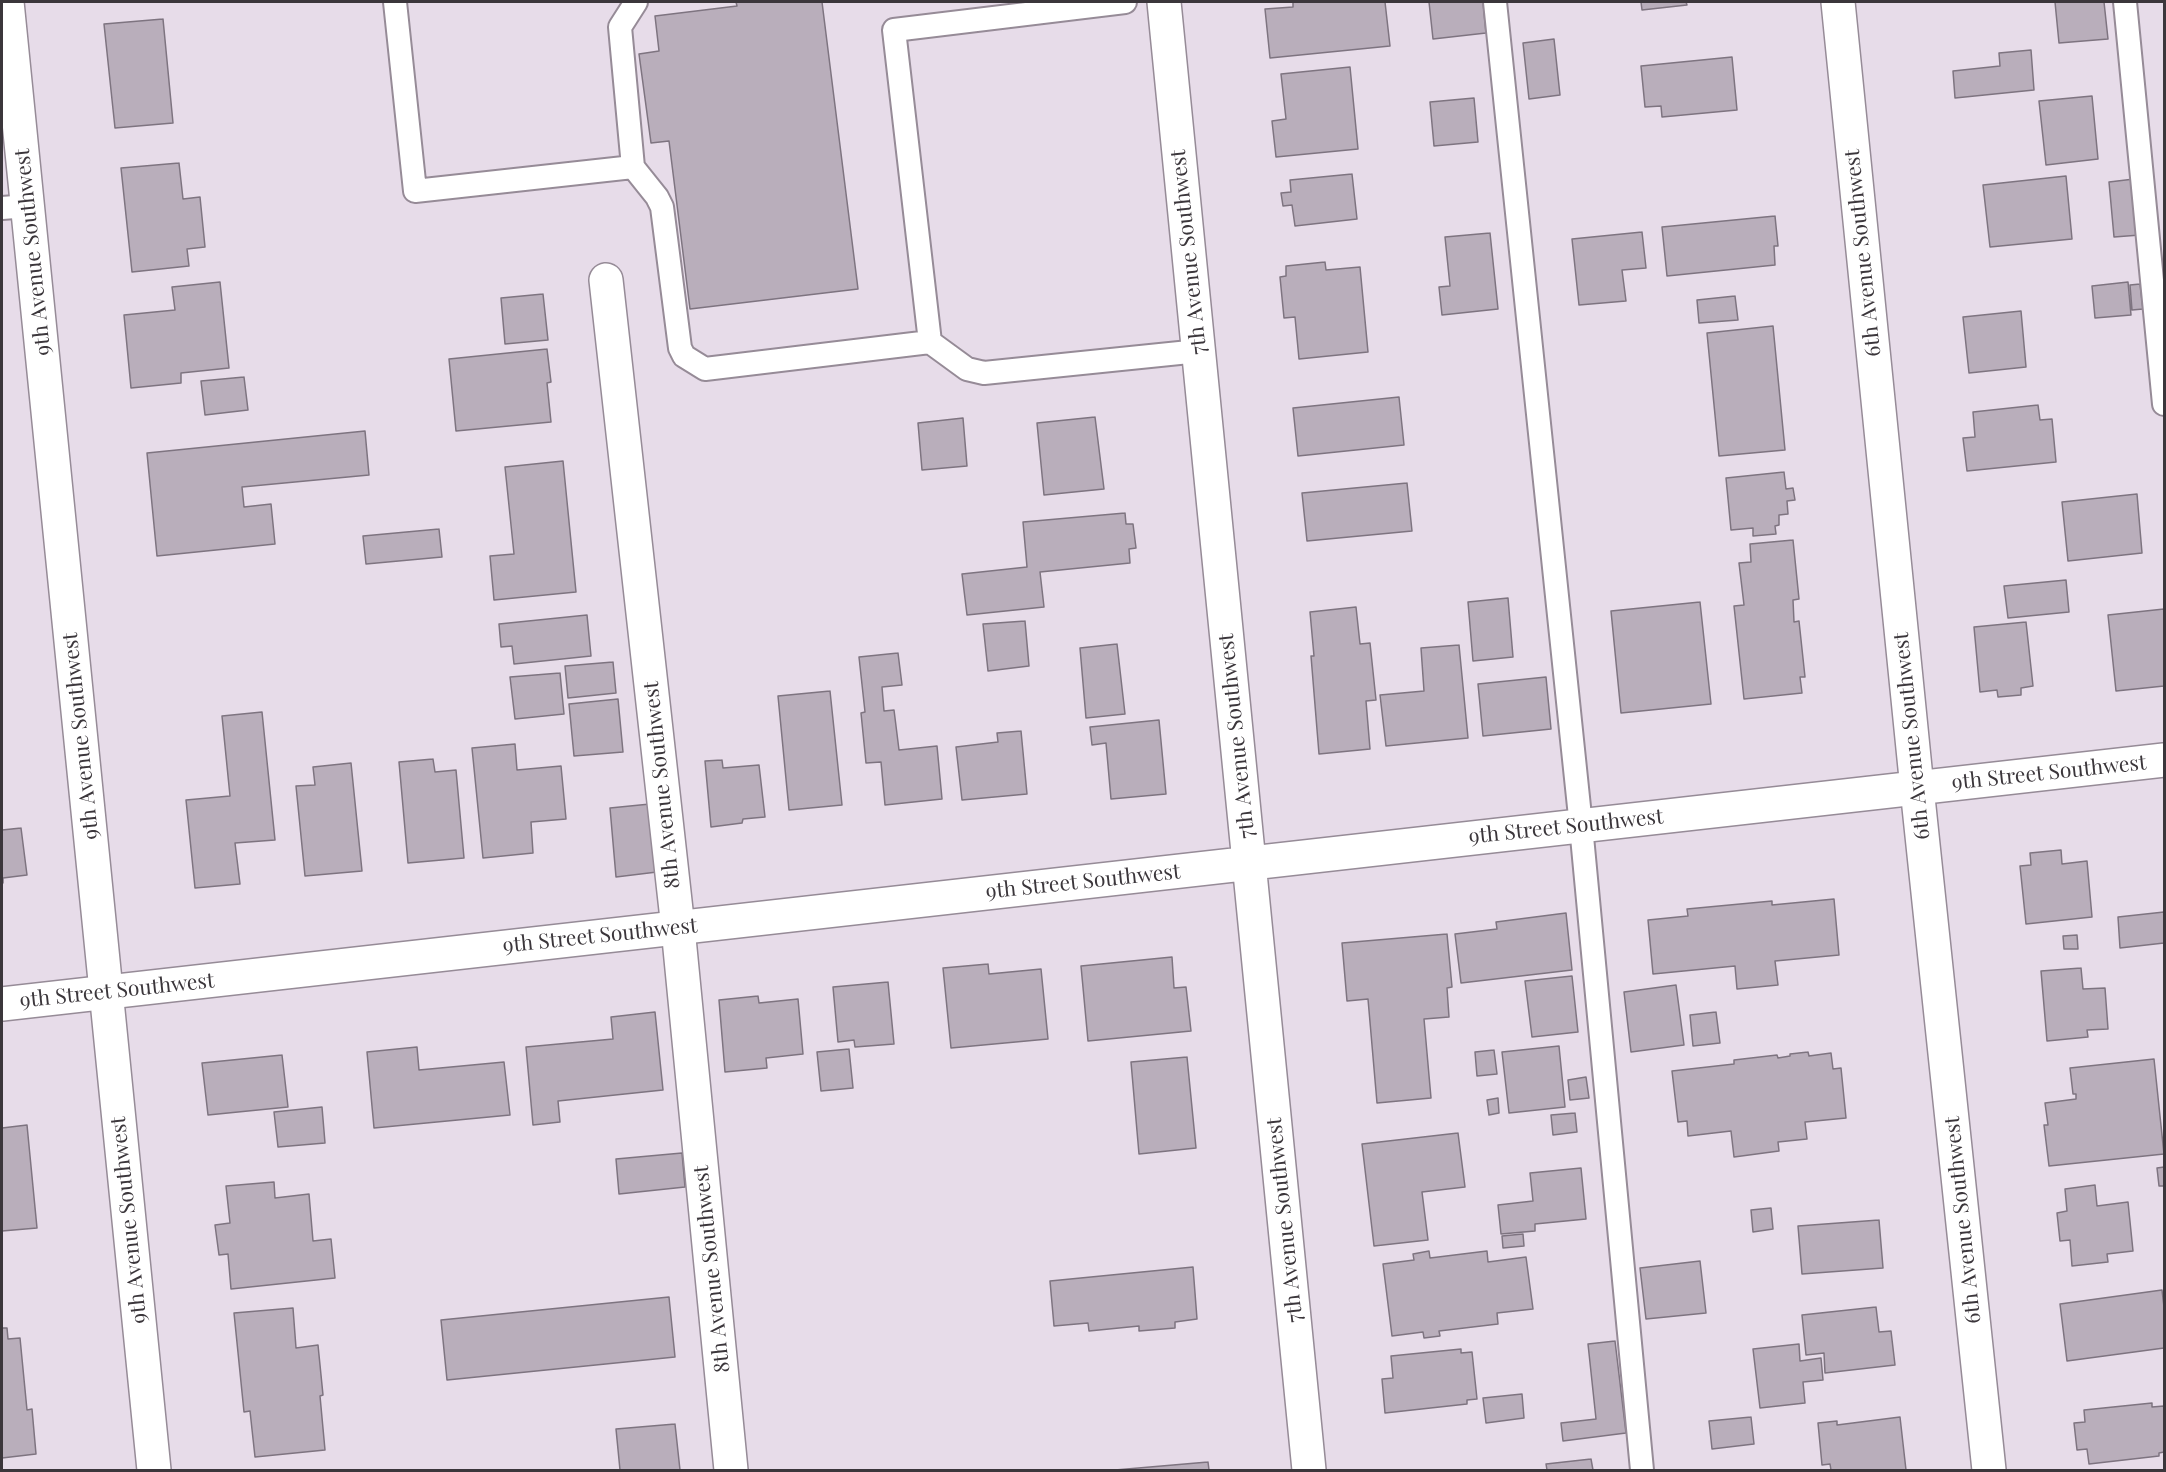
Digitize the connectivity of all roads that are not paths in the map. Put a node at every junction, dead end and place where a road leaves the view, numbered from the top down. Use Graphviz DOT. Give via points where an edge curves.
graph roads {
  1 [pos="8,2"];
  2 [pos="395,2"];
  3 [pos="636,2"];
  4 [pos="1125,2"];
  5 [pos="1164,2"];
  6 [pos="1495,2"];
  7 [pos="1838,2"];
  8 [pos="2125,2"];
  9 [pos="633,167"];
  10 [pos="15,207"];
  11 [pos="606,280"];
  12 [pos="930,342"];
  13 [pos="1199,351"];
  14 [pos="2164,404"];
  15 [pos="2164,760"];
  16 [pos="1917,788"];
  17 [pos="1581,826"];
  18 [pos="1249,863"];
  19 [pos="678,928"];
  20 [pos="107,993"];
  21 [pos="2,1004"];
  22 [pos="154,1470"];
  23 [pos="731,1470"];
  24 [pos="1309,1470"];
  25 [pos="1642,1470"];
  26 [pos="1989,1470"];
  1 -- 10 [label="street, 9th Avenue Southwest"];
  2 -- 9 [label="lane" via="416,191"];
  3 -- 9 [label="lane" via="620,27"];
  4 -- 12 [label="lane" via="894,30"];
  5 -- 13 [label="street, 7th Avenue Southwest"];
  6 -- 17 [label="lane"];
  7 -- 16 [label="street, 6th Avenue Southwest"];
  8 -- 14 [label="lane"];
  9 -- 12 [label="lane" via="662,207 680,348 684,356 705,369"];
  10 -- 20 [label="street, 9th Avenue Southwest"];
  11 -- 19 [label="street, 8th Avenue Southwest"];
  12 -- 13 [label="lane" via="967,369 984,373"];
  13 -- 18 [label="street, 7th Avenue Southwest"];
  15 -- 16 [label="street, 9th Street Southwest"];
  16 -- 17 [label="street, 9th Street Southwest"];
  16 -- 26 [label="street, 6th Avenue Southwest"];
  17 -- 18 [label="street, 9th Street Southwest"];
  17 -- 25 [label="lane"];
  18 -- 19 [label="street, 9th Street Southwest"];
  18 -- 24 [label="street, 7th Avenue Southwest"];
  19 -- 20 [label="street, 9th Street Southwest"];
  19 -- 23 [label="street, 8th Avenue Southwest"];
  20 -- 21 [label="street, 9th Street Southwest"];
  20 -- 22 [label="street, 9th Avenue Southwest"];
}
